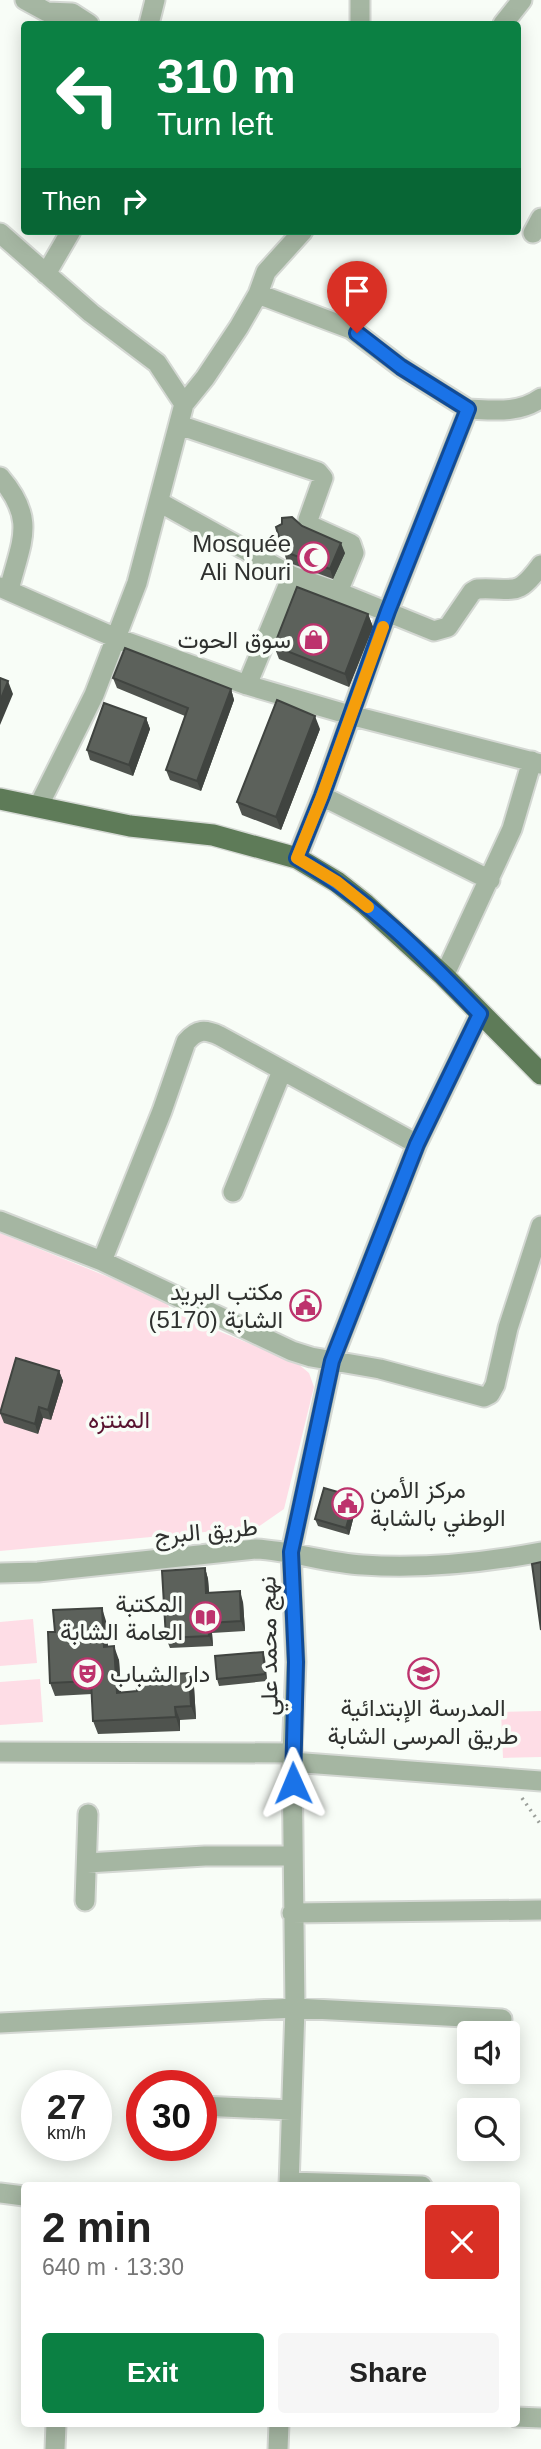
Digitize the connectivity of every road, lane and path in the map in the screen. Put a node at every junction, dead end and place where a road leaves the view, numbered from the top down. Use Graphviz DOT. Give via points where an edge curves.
graph roads {
  1 [pos="24,0"];
  2 [pos="155,0"];
  3 [pos="360,0"];
  4 [pos="522,0"];
  5 [pos="84,21"];
  6 [pos="150,21"];
  7 [pos="360,21"];
  8 [pos="505,21"];
  9 [pos="0,233"];
  10 [pos="69,235"];
  11 [pos="299,235"];
  12 [pos="46,274"];
  13 [pos="258,294"];
  14 [pos="541,398"];
  15 [pos="184,404"];
  16 [pos="468,409"];
  17 [pos="179,425"];
  18 [pos="0,477"];
  19 [pos="159,502"];
  20 [pos="541,565"];
  21 [pos="292,576"];
  22 [pos="4,588"];
  23 [pos="338,592"];
  24 [pos="388,611"];
  25 [pos="116,638"];
  26 [pos="247,685"];
  27 [pos="350,715"];
  28 [pos="537,762"];
  29 [pos="322,796"];
  30 [pos="0,799"];
  31 [pos="38,807"];
  32 [pos="297,858"];
  33 [pos="489,880"];
  34 [pos="444,976"];
  35 [pos="480,1014"];
  36 [pos="282,1071"];
  37 [pos="541,1074"];
  38 [pos="417,1144"];
  39 [pos="233,1192"];
  40 [pos="0,1221"];
  41 [pos="541,1226"];
  42 [pos="102,1261"];
  43 [pos="332,1361"];
  44 [pos="291,1552"];
  45 [pos="541,1552"];
  46 [pos="0,1573"];
  47 [pos="0,1752"];
  48 [pos="292,1758"];
  49 [pos="508,1779"];
  50 [pos="541,1781"];
  51 [pos="88,1814"];
  52 [pos="541,1825"];
  53 [pos="292,1856"];
  54 [pos="87,1863"];
  55 [pos="85,1901"];
  56 [pos="541,1910"];
  57 [pos="292,1913"];
  58 [pos="295,2008"];
  59 [pos="502,2019"];
  60 [pos="0,2023"];
  61 [pos="217,2107"];
  62 [pos="290,2110"];
  63 [pos="289,2182"];
  64 [pos="0,2193"];
  65 [pos="21,2196"];
  66 [pos="520,2417"];
  67 [pos="541,2418"];
  68 [pos="57,2427"];
  69 [pos="279,2427"];
  70 [pos="55,2449"];
  71 [pos="278,2449"];
  1 -- 5 [label="street" via="47,12 72,13"];
  2 -- 6 [label="street"];
  3 -- 7 [label="street"];
  4 -- 8 [label="street"];
  9 -- 12 [label="street"];
  10 -- 12 [label="street"];
  11 -- 13 [label="street" via="266,272"];
  12 -- 15 [label="street" via="157,363"];
  13 -- 15 [label="street"];
  13 -- 16 [label="street" via="351,330"];
  14 -- 16 [label="street" via="517,409"];
  15 -- 17 [label="street"];
  16 -- 24 [label="street"];
  17 -- 19 [label="street"];
  17 -- 23 [label="street" via="318,472 323,478 309,525 351,544 354,553"];
  18 -- 22 [label="street" via="24,517"];
  19 -- 21 [label="street"];
  19 -- 25 [label="street"];
  20 -- 24 [label="street" via="519,589 472,592 442,630 425,629"];
  21 -- 23 [label="street"];
  21 -- 26 [label="street"];
  22 -- 25 [label="street"];
  23 -- 24 [label="street"];
  24 -- 27 [label="street"];
  25 -- 26 [label="street"];
  25 -- 31 [label="street" via="94,695"];
  26 -- 27 [label="street"];
  27 -- 28 [label="street"];
  27 -- 29 [label="street"];
  28 -- 33 [label="street"];
  29 -- 32 [label="street"];
  29 -- 33 [label="street"];
  30 -- 31 [label="main road"];
  31 -- 32 [label="main road" via="130,826 213,835"];
  32 -- 34 [label="main road" via="365,904"];
  33 -- 34 [label="street"];
  34 -- 35 [label="main road"];
  35 -- 37 [label="main road"];
  35 -- 38 [label="street, نهج محمد علي"];
  36 -- 38 [label="street"];
  36 -- 39 [label="street"];
  36 -- 42 [label="street" via="210,1031 193,1033"];
  38 -- 43 [label="street, نهج محمد علي"];
  40 -- 42 [label="street"];
  41 -- 43 [label="street" via="490,1394 477,1397 380,1369"];
  42 -- 43 [label="street" via="261,1338"];
  43 -- 44 [label="street, نهج محمد علي"];
  44 -- 45 [label="street, طريق البرج" via="385,1566 471,1563"];
  44 -- 46 [label="street, طريق البرج" via="237,1550"];
  44 -- 48 [label="street, نهج محمد علي" via="296,1662"];
  47 -- 48 [label="street"];
  48 -- 49 [label="street"];
  48 -- 53 [label="street, نهج محمد علي"];
  49 -- 50 [label="street"];
  49 -- 52 [label="path"];
  51 -- 54 [label="street"];
  53 -- 54 [label="street"];
  53 -- 57 [label="street, نهج محمد علي"];
  54 -- 55 [label="street"];
  56 -- 57 [label="street"];
  57 -- 58 [label="street, نهج محمد علي"];
  58 -- 59 [label="street"];
  58 -- 60 [label="street"];
  58 -- 62 [label="street, نهج محمد علي"];
  61 -- 62 [label="street"];
  62 -- 63 [label="street, نهج محمد علي"];
  64 -- 65 [label="street"];
  66 -- 67 [label="street"];
  68 -- 70 [label="street"];
  69 -- 71 [label="street"];
}
